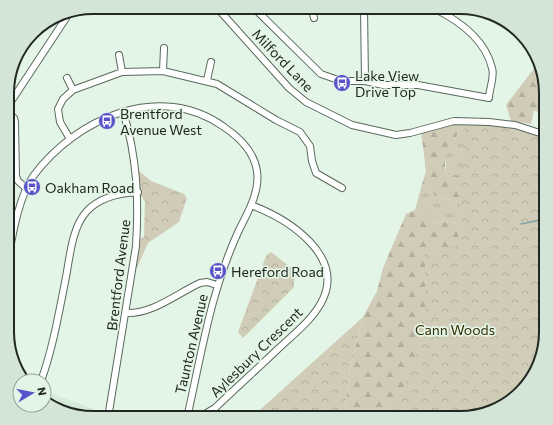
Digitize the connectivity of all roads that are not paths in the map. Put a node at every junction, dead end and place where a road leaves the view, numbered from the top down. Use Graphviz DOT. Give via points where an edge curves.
graph roads {
  1 [pos="223,14"];
  2 [pos="260,14"];
  3 [pos="314,14"];
  4 [pos="364,14"];
  5 [pos="443,14"];
  6 [pos="314,18"];
  7 [pos="65,19"];
  8 [pos="164,48"];
  9 [pos="119,55"];
  10 [pos="211,62"];
  11 [pos="163,71"];
  12 [pos="122,72"];
  13 [pos="67,78"];
  14 [pos="207,80"];
  15 [pos="364,81"];
  16 [pos="73,90"];
  17 [pos="14,97"];
  18 [pos="123,111"];
  19 [pos="14,118"];
  20 [pos="539,133"];
  21 [pos="70,139"];
  22 [pos="26,188"];
  23 [pos="342,188"];
  24 [pos="138,192"];
  25 [pos="251,205"];
  26 [pos="14,232"];
  27 [pos="217,285"];
  28 [pos="126,313"];
  29 [pos="43,373"];
  30 [pos="109,411"];
  31 [pos="188,411"];
  32 [pos="210,411"];
  1 -- 20 [label="street, Milford Lane" via="289,88 306,102 352,125 396,135 454,121 489,122 515,125"];
  2 -- 15 [label="street" via="321,74 341,81"];
  3 -- 6 [label="street"];
  4 -- 15 [label="street"];
  5 -- 15 [label="street" via="463,26 481,46 493,68 489,98 418,85 383,86"];
  7 -- 17 [label="street"];
  8 -- 11 [label="street"];
  9 -- 12 [label="street"];
  10 -- 14 [label="street"];
  11 -- 12 [label="street"];
  11 -- 14 [label="street"];
  12 -- 16 [label="street"];
  13 -- 16 [label="street"];
  14 -- 23 [label="street" via="300,132 310,146 316,173"];
  16 -- 21 [label="street" via="63,99 58,109 60,122"];
  18 -- 21 [label="street, Taunton Avenue" via="86,128"];
  18 -- 24 [label="street, Brentford Avenue" via="130,136"];
  18 -- 25 [label="street, Taunton Avenue" via="150,106 185,109 203,114 229,130 243,142 257,172"];
  19 -- 22 [label="street" via="16,176"];
  21 -- 22 [label="street, Taunton Avenue" via="33,176"];
  22 -- 26 [label="street, Taunton Avenue"];
  24 -- 28 [label="street, Brentford Avenue" via="136,246"];
  24 -- 29 [label="street" via="117,194 100,202 87,210 78,225"];
  25 -- 27 [label="street, Taunton Avenue" via="230,249"];
  25 -- 32 [label="street, Aylesbury Crescent" via="266,210 285,222 319,251 327,278 325,291 321,303 304,325"];
  27 -- 28 [label="street" via="200,283 139,314"];
  27 -- 31 [label="street, Taunton Avenue"];
  28 -- 30 [label="street, Brentford Avenue"];
}
